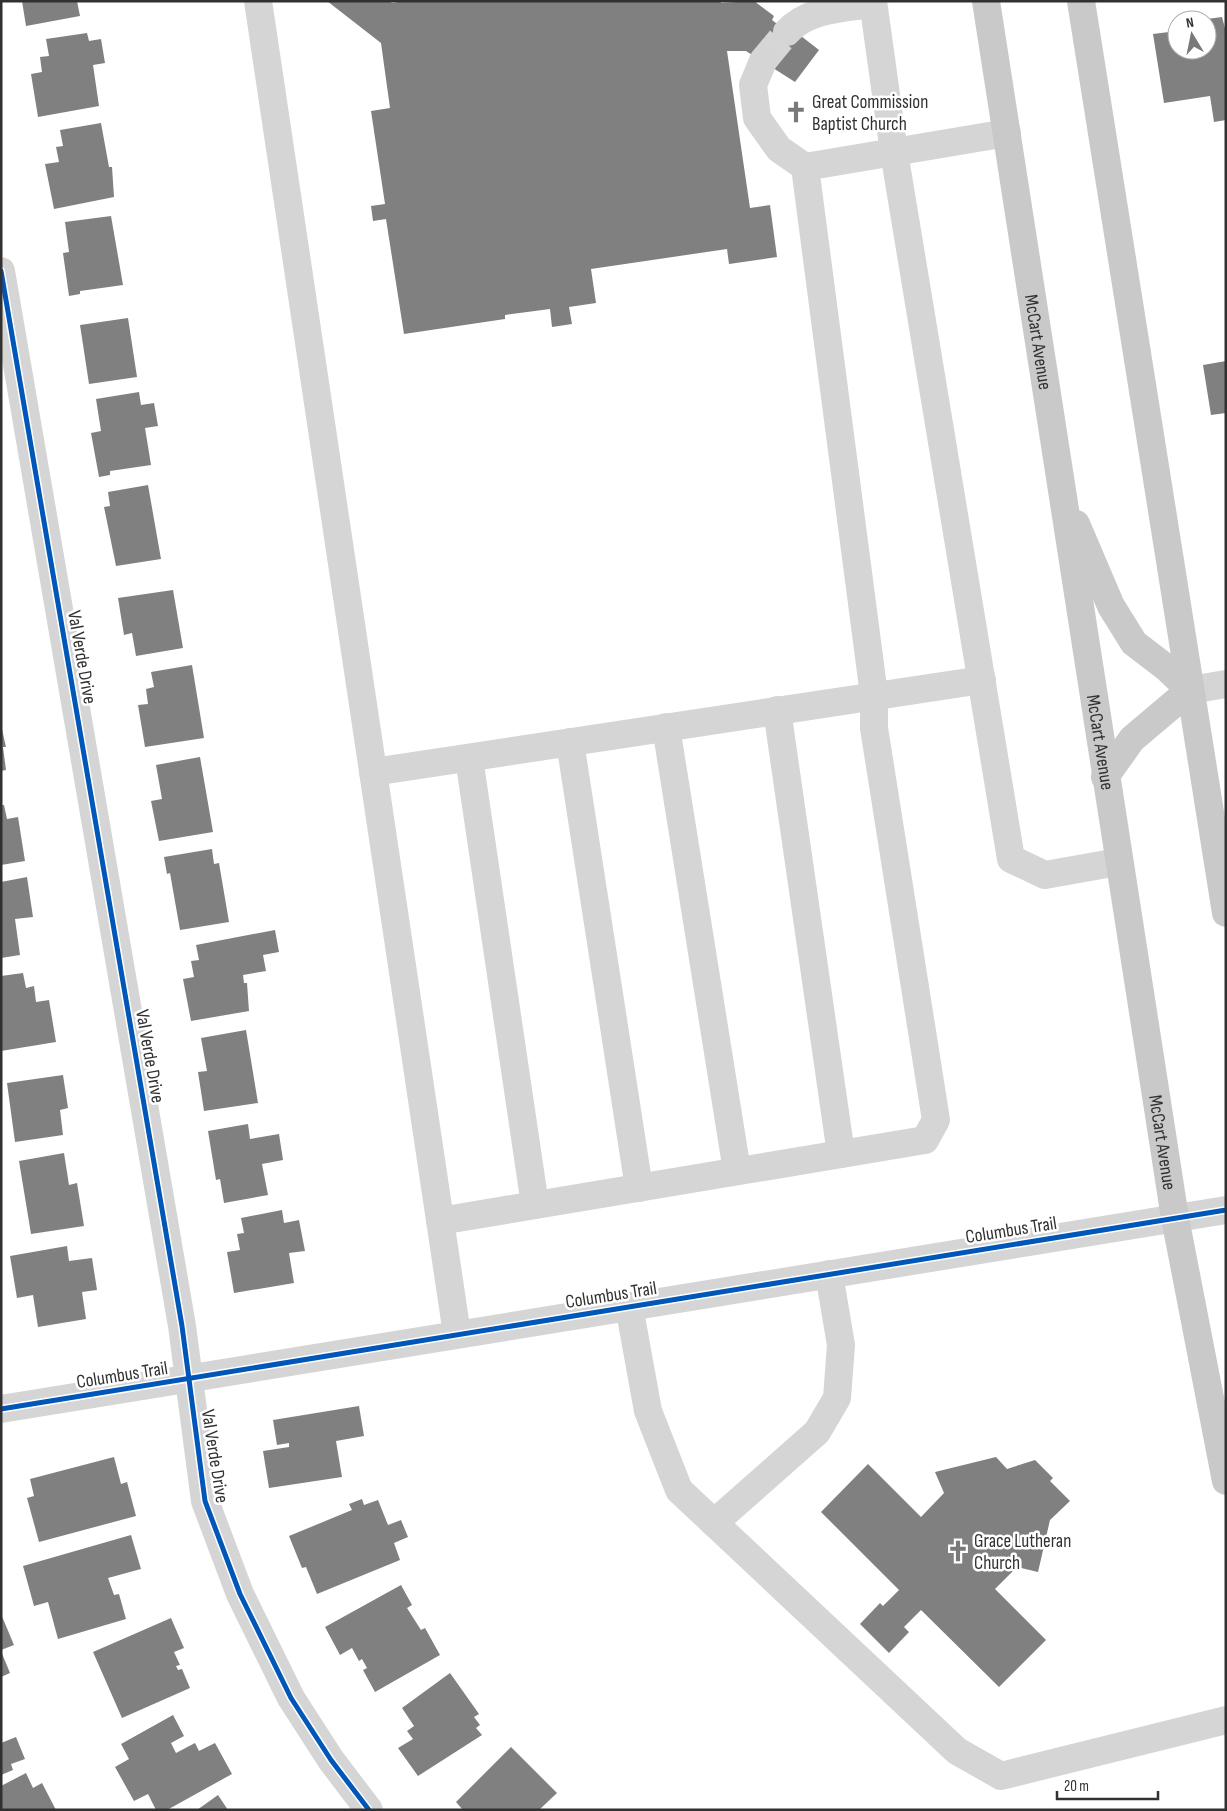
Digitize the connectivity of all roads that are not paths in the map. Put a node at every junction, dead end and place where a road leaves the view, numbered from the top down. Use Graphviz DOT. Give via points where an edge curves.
graph roads {
  1 [pos="258,1"];
  2 [pos="986,1"];
  3 [pos="1081,1"];
  4 [pos="873,3"];
  5 [pos="788,32"];
  6 [pos="762,62"];
  7 [pos="1007,133"];
  8 [pos="894,152"];
  9 [pos="805,167"];
  10 [pos="1,271"];
  11 [pos="1060,486"];
  12 [pos="982,680"];
  13 [pos="1226,684"];
  14 [pos="1190,690"];
  15 [pos="874,695"];
  16 [pos="777,710"];
  17 [pos="666,727"];
  18 [pos="570,742"];
  19 [pos="469,758"];
  20 [pos="373,772"];
  21 [pos="1105,778"];
  22 [pos="1118,862"];
  23 [pos="1226,913"];
  24 [pos="840,1154"];
  25 [pos="737,1171"];
  26 [pos="639,1188"];
  27 [pos="536,1206"];
  28 [pos="1226,1210"];
  29 [pos="1175,1218"];
  30 [pos="440,1221"];
  31 [pos="829,1274"];
  32 [pos="629,1306"];
  33 [pos="456,1334"];
  34 [pos="188,1378"];
  35 [pos="1,1409"];
  36 [pos="1226,1481"];
  37 [pos="714,1523"];
  38 [pos="1226,1720"];
  39 [pos="369,1810"];
  1 -- 20 [label="street"];
  2 -- 7 [label="main road, McCart Avenue"];
  3 -- 14 [label="main road"];
  4 -- 5 [label="street" via="826,11 796,22"];
  4 -- 8 [label="street"];
  6 -- 9 [label="street" via="753,85 757,118 779,149"];
  7 -- 8 [label="street"];
  7 -- 11 [label="main road, McCart Avenue"];
  8 -- 9 [label="street"];
  8 -- 12 [label="street"];
  9 -- 15 [label="street"];
  10 -- 34 [label="street, Val Verde Drive" via="182,1326"];
  11 -- 14 [label="main road" via="1111,606 1134,643"];
  11 -- 21 [label="main road, McCart Avenue"];
  12 -- 15 [label="street"];
  12 -- 22 [label="street" via="1011,859 1045,875"];
  13 -- 14 [label="street"];
  14 -- 21 [label="main road" via="1132,739"];
  14 -- 23 [label="main road"];
  15 -- 16 [label="street"];
  15 -- 24 [label="street" via="874,728 936,1120 925,1140"];
  16 -- 17 [label="street"];
  16 -- 24 [label="street"];
  17 -- 18 [label="street"];
  17 -- 25 [label="street"];
  18 -- 19 [label="street"];
  18 -- 26 [label="street"];
  19 -- 20 [label="street"];
  19 -- 27 [label="street"];
  20 -- 30 [label="street"];
  21 -- 22 [label="main road, McCart Avenue"];
  22 -- 29 [label="main road, McCart Avenue"];
  24 -- 25 [label="street"];
  25 -- 26 [label="street"];
  26 -- 27 [label="street"];
  27 -- 30 [label="street"];
  28 -- 29 [label="street, Columbus Trail"];
  29 -- 31 [label="street, Columbus Trail"];
  29 -- 36 [label="main road, McCart Avenue"];
  30 -- 33 [label="street"];
  31 -- 32 [label="street, Columbus Trail"];
  31 -- 37 [label="street" via="841,1345 837,1398 817,1432"];
  32 -- 33 [label="street, Columbus Trail"];
  32 -- 37 [label="street" via="648,1411 679,1490"];
  33 -- 34 [label="street, Columbus Trail"];
  34 -- 35 [label="street, Columbus Trail"];
  34 -- 39 [label="street, Val Verde Drive" via="205,1501 240,1594 291,1698 331,1760"];
  37 -- 38 [label="street" via="957,1751 1001,1776"];
}
